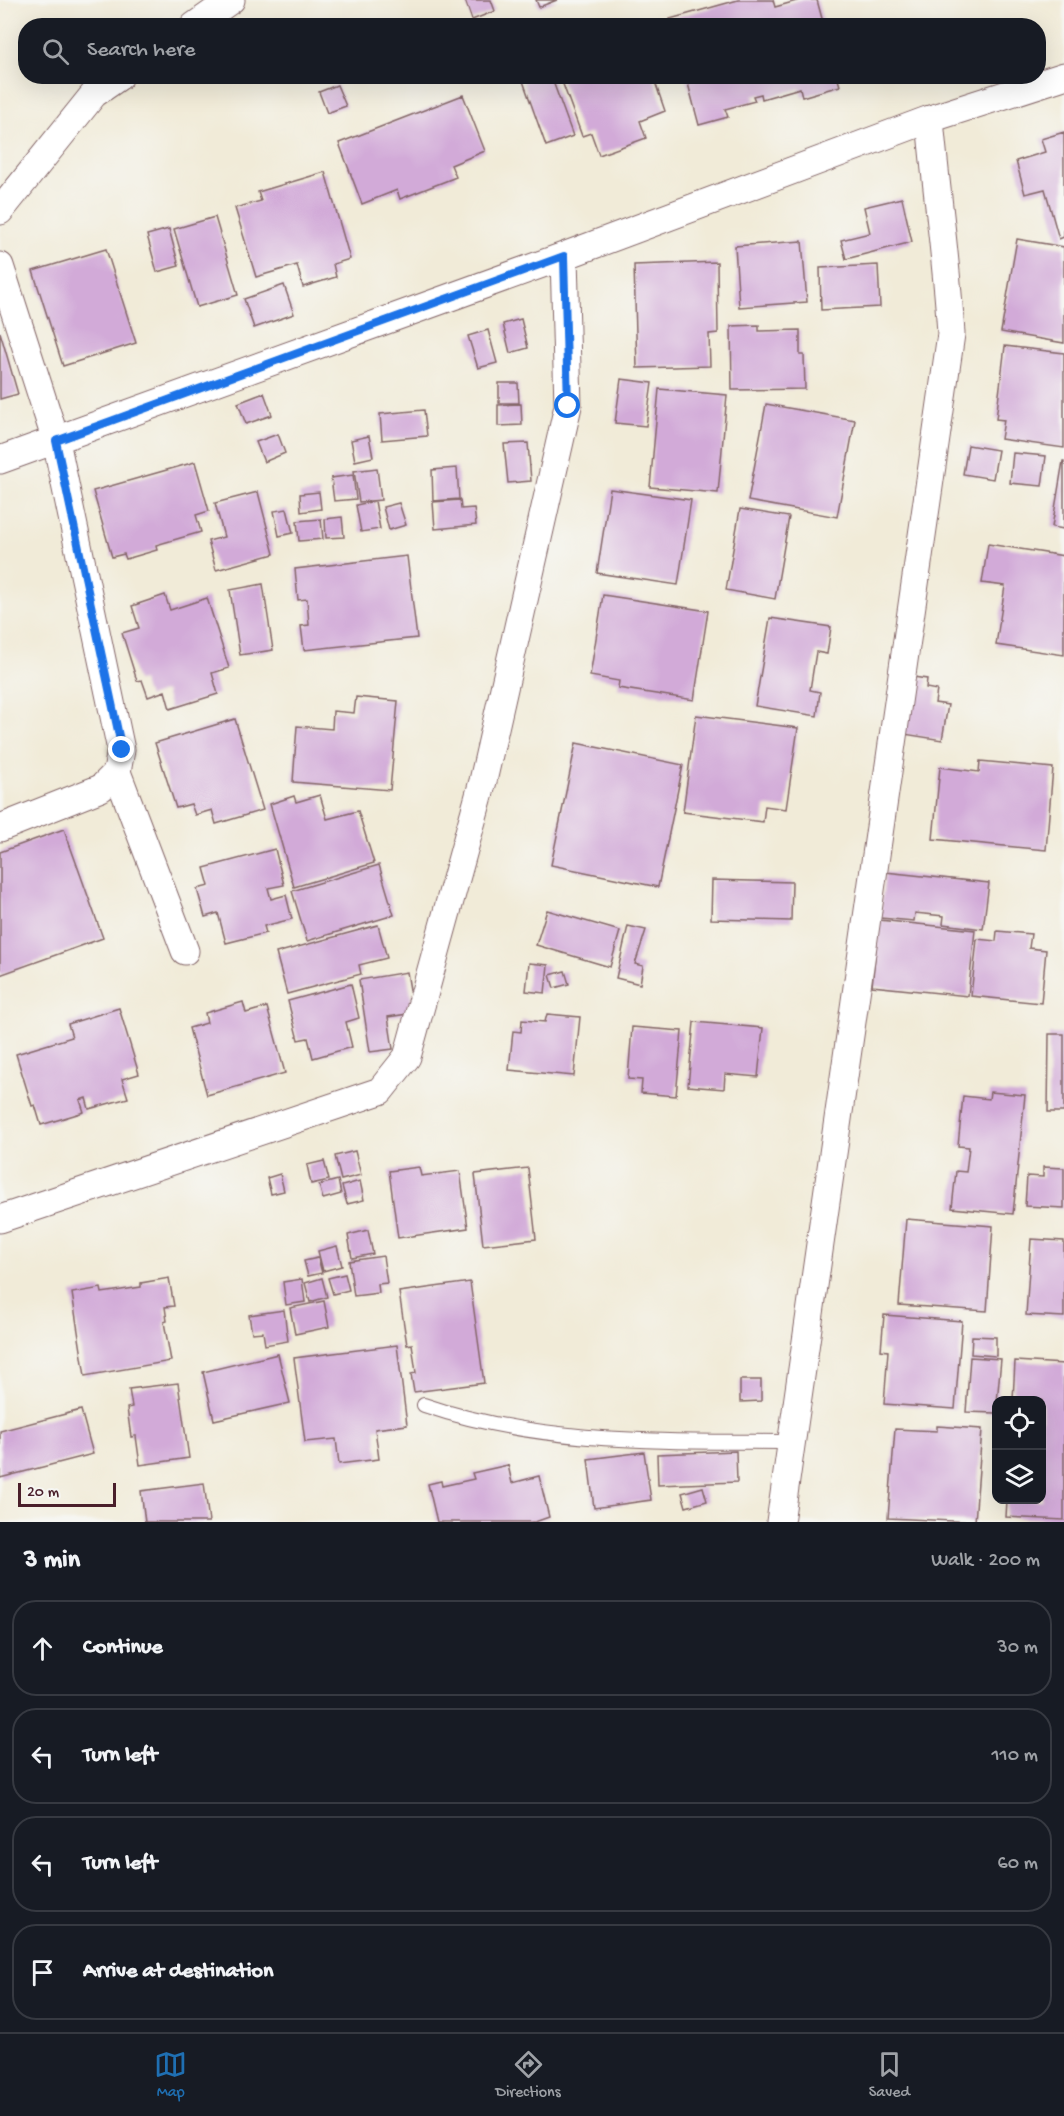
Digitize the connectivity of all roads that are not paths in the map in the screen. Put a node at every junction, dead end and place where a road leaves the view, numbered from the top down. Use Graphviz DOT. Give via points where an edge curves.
graph roads {
  1 [pos="231,0"];
  2 [pos="205,18"];
  3 [pos="1064,76"];
  4 [pos="1046,82"];
  5 [pos="108,84"];
  6 [pos="1039,84"];
  7 [pos="930,119"];
  8 [pos="0,211"];
  9 [pos="564,256"];
  10 [pos="0,266"];
  11 [pos="56,441"];
  12 [pos="0,460"];
  13 [pos="117,772"];
  14 [pos="0,828"];
  15 [pos="185,951"];
  16 [pos="0,1218"];
  17 [pos="424,1406"];
  18 [pos="790,1442"];
  19 [pos="780,1522"];
  1 -- 2 [label="street"];
  3 -- 4 [label="street"];
  5 -- 8 [label="street" via="94,94"];
  6 -- 7 [label="street"];
  7 -- 9 [label="street"];
  7 -- 18 [label="street" via="951,334"];
  9 -- 11 [label="street"];
  9 -- 16 [label="street" via="568,406 483,781 407,1056 380,1091"];
  10 -- 11 [label="street"];
  11 -- 12 [label="street"];
  11 -- 13 [label="street" via="122,750"];
  13 -- 14 [label="street" via="101,788"];
  13 -- 15 [label="street"];
  17 -- 18 [label="lane" via="475,1422 556,1434"];
  18 -- 19 [label="street"];
}
